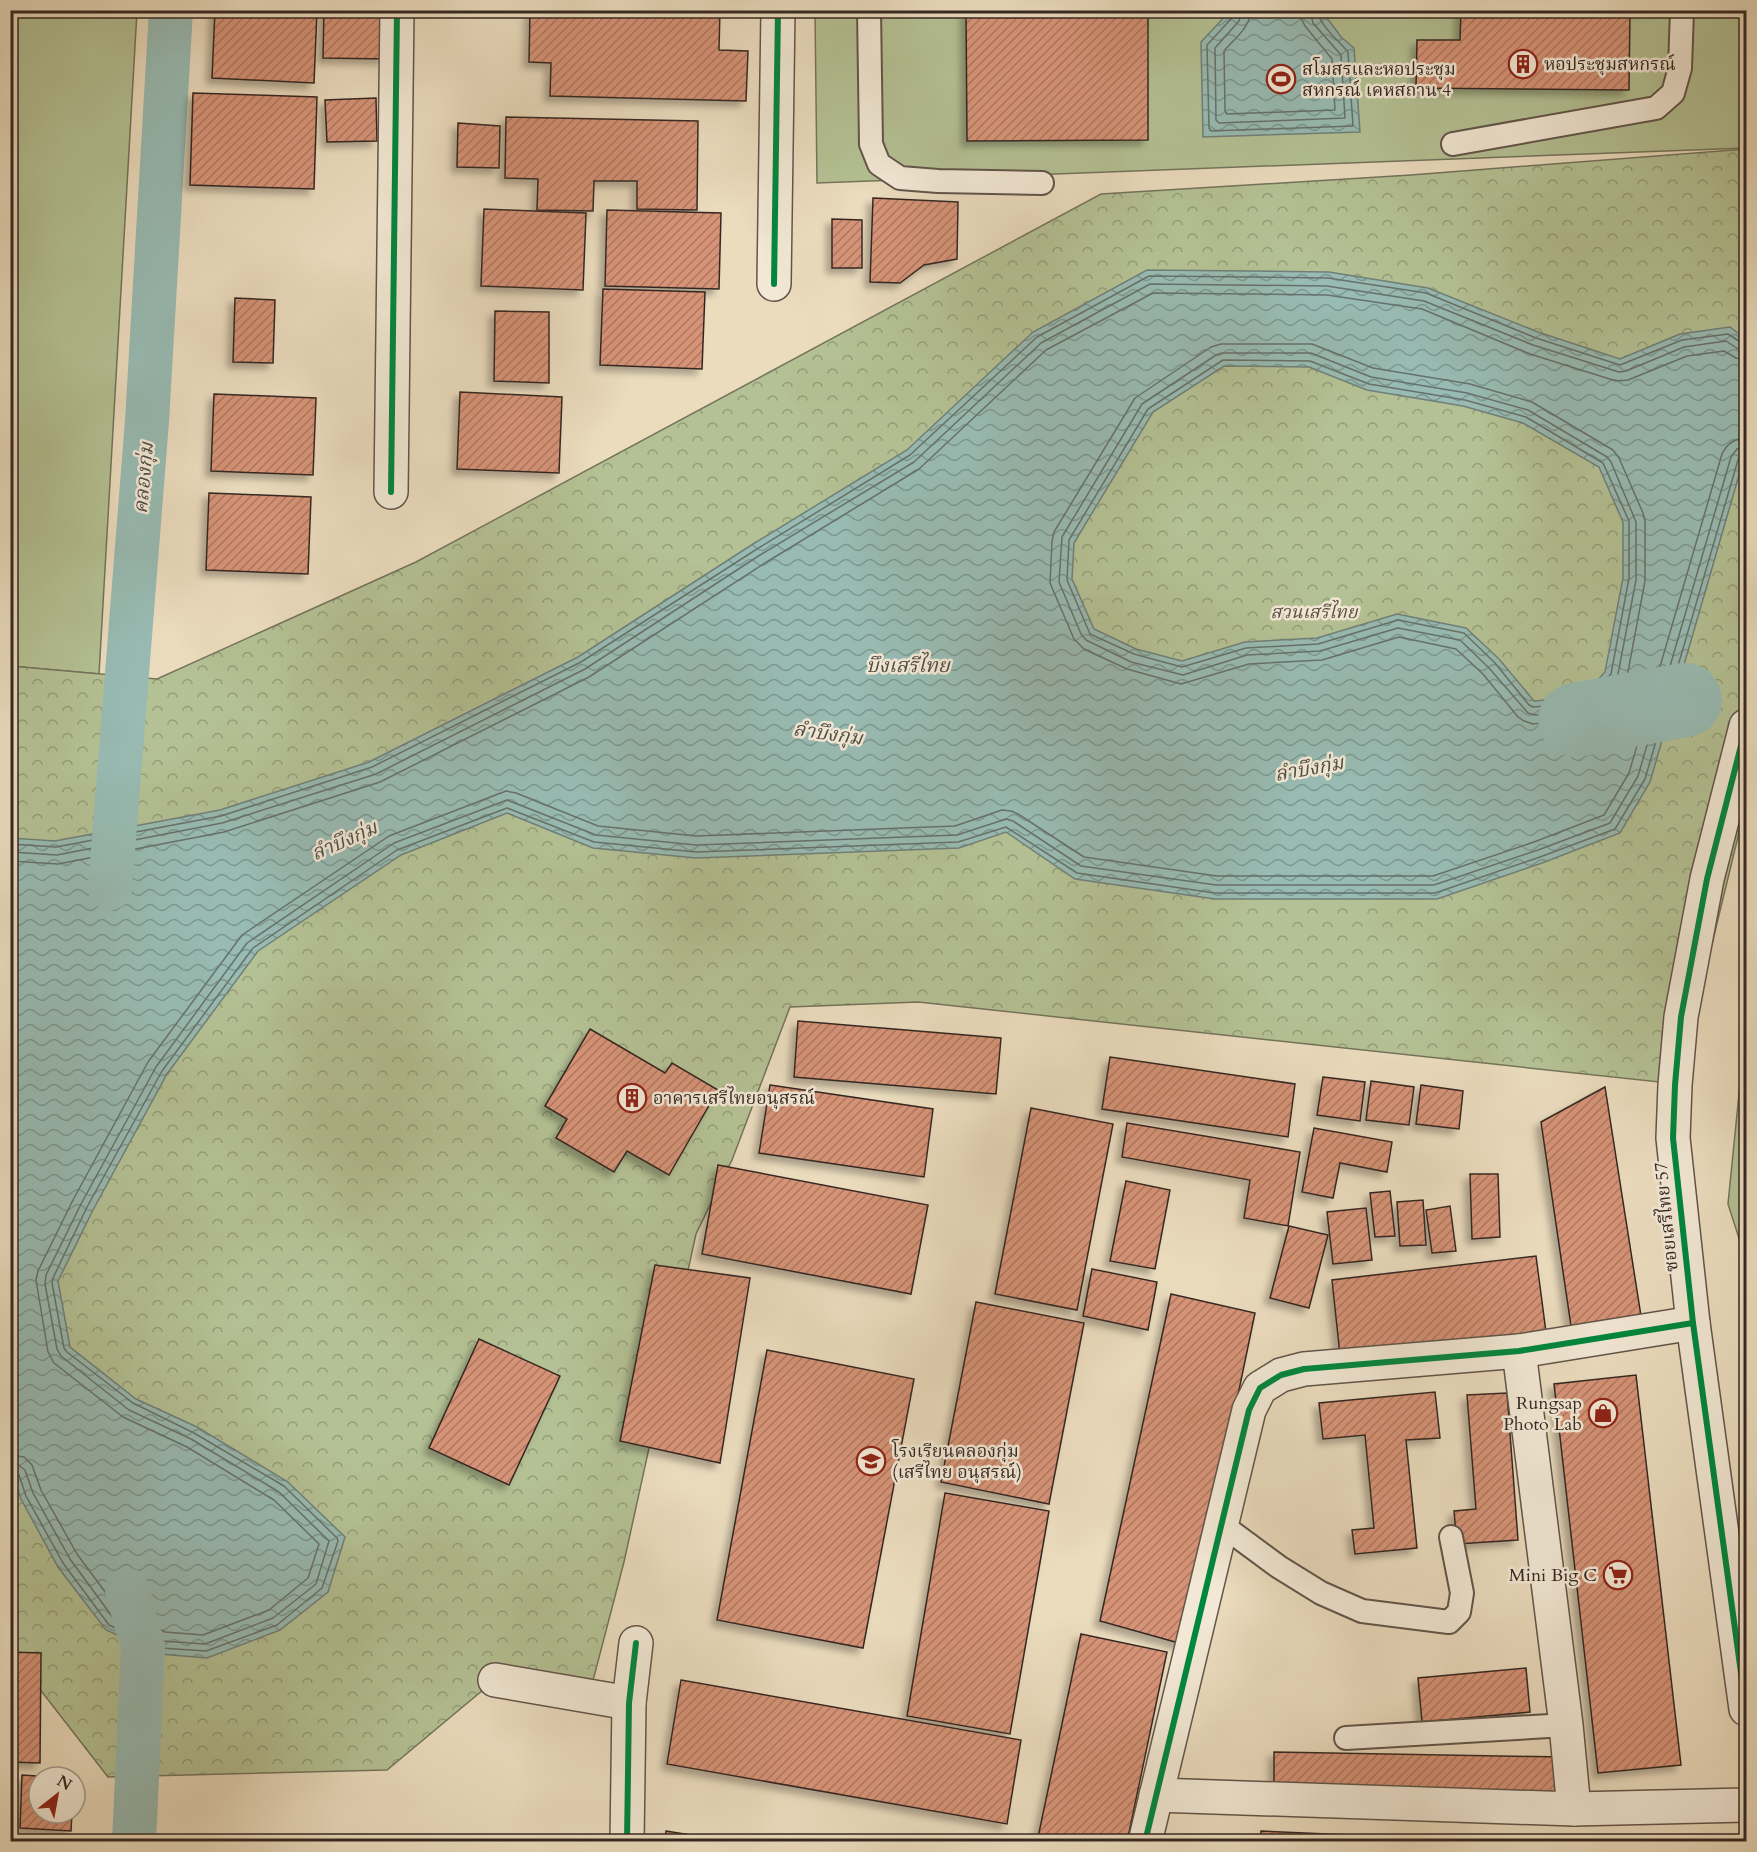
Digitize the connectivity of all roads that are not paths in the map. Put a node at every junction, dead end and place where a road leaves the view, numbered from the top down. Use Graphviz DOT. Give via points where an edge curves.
graph roads {
  1 [pos="397,10"];
  2 [pos="778,10"];
  3 [pos="869,10"];
  4 [pos="1682,10"];
  5 [pos="1453,144"];
  6 [pos="1042,183"];
  7 [pos="774,284"];
  8 [pos="391,492"];
  9 [pos="1746,726"];
  10 [pos="1694,1323"];
  11 [pos="1519,1351"];
  12 [pos="1221,1525"];
  13 [pos="1451,1537"];
  14 [pos="636,1643"];
  15 [pos="495,1680"];
  16 [pos="629,1703"];
  17 [pos="1746,1709"];
  18 [pos="1566,1725"];
  19 [pos="1346,1738"];
  20 [pos="1156,1795"];
  21 [pos="1746,1805"];
  22 [pos="1574,1809"];
  23 [pos="627,1842"];
  24 [pos="1145,1842"];
  1 -- 8 [label="street"];
  2 -- 7 [label="street"];
  3 -- 6 [label="lane" via="871,144 879,165 900,178"];
  4 -- 5 [label="lane" via="1680,68 1673,93 1656,108"];
  9 -- 10 [label="street, ซอยเสรีไทย 57" via="1707,879 1681,1017 1675,1085 1672,1138"];
  10 -- 11 [label="street"];
  10 -- 17 [label="street, ซอยเสรีไทย 57"];
  11 -- 12 [label="street" via="1304,1369 1281,1375 1260,1389 1249,1410"];
  11 -- 18 [label="street"];
  12 -- 13 [label="lane" via="1321,1593 1362,1611 1449,1622 1459,1612 1462,1593"];
  12 -- 20 [label="street"];
  14 -- 16 [label="street"];
  15 -- 16 [label="street"];
  16 -- 23 [label="street"];
  18 -- 19 [label="lane"];
  18 -- 22 [label="street"];
  20 -- 22 [label="street"];
  20 -- 24 [label="street"];
  21 -- 22 [label="street"];
}
